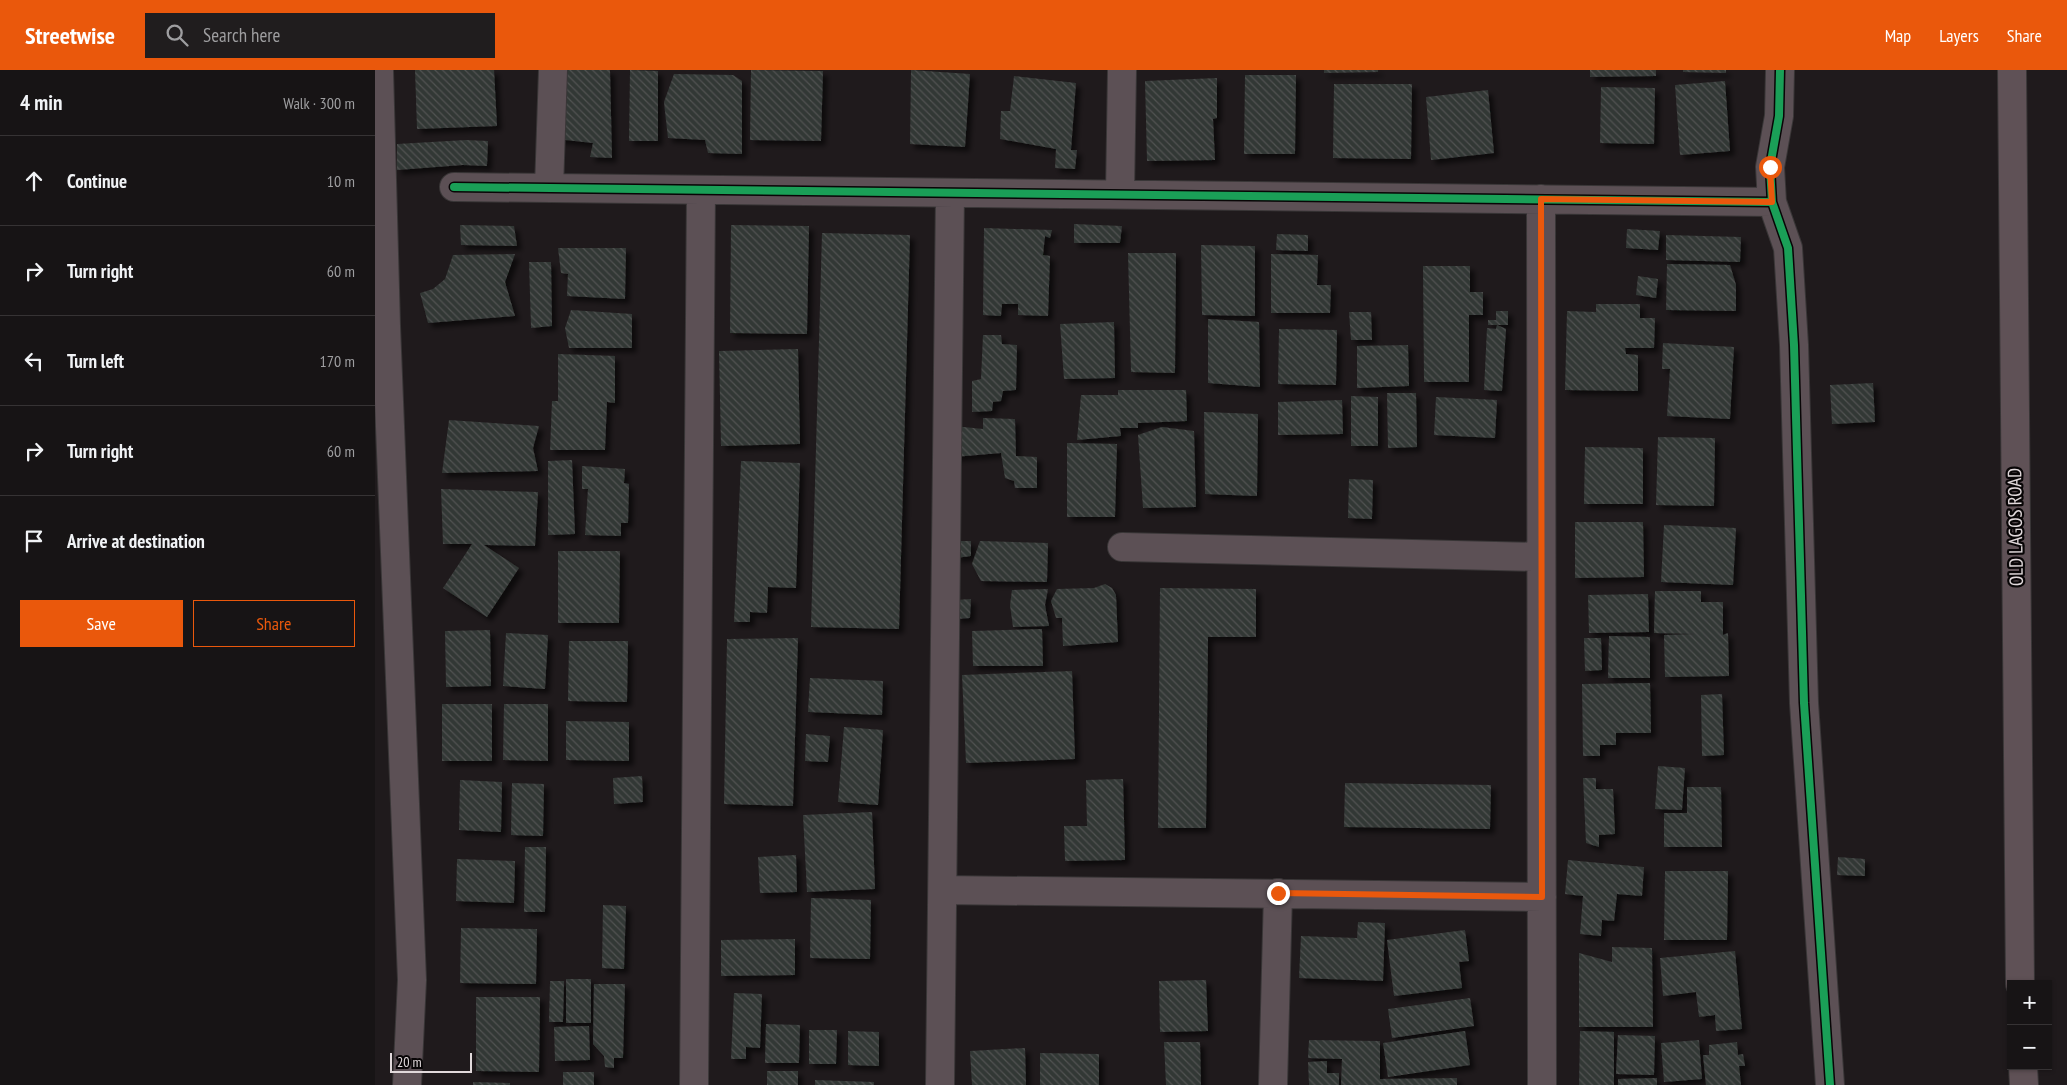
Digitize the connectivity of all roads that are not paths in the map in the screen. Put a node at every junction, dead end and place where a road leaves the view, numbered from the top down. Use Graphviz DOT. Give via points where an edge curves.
graph roads {
  1 [pos="379,70"];
  2 [pos="553,70"];
  3 [pos="1122,70"];
  4 [pos="1780,70"];
  5 [pos="2012,70"];
  6 [pos="454,188"];
  7 [pos="549,188"];
  8 [pos="701,190"];
  9 [pos="949,192"];
  10 [pos="1120,194"];
  11 [pos="1541,199"];
  12 [pos="1772,202"];
  13 [pos="1122,547"];
  14 [pos="1541,557"];
  15 [pos="943,890"];
  16 [pos="1278,893"];
  17 [pos="1542,897"];
  18 [pos="2020,980"];
  19 [pos="2023,1070"];
  20 [pos="407,1085"];
  21 [pos="695,1085"];
  22 [pos="940,1085"];
  23 [pos="1273,1085"];
  24 [pos="1542,1085"];
  25 [pos="1830,1085"];
  26 [pos="2024,1085"];
  1 -- 20 [label="street" via="411,970"];
  2 -- 7 [label="street"];
  3 -- 10 [label="street"];
  4 -- 12 [label="street" via="1779,116 1770,167"];
  5 -- 18 [label="main road, OLD LAGOS ROAD"];
  6 -- 7 [label="street"];
  7 -- 8 [label="street"];
  8 -- 9 [label="street"];
  8 -- 21 [label="street"];
  9 -- 10 [label="street"];
  9 -- 15 [label="street"];
  10 -- 11 [label="street"];
  11 -- 12 [label="street"];
  11 -- 14 [label="street"];
  12 -- 25 [label="street" via="1788,248 1794,345 1804,694"];
  13 -- 14 [label="street"];
  14 -- 17 [label="street"];
  15 -- 16 [label="street"];
  15 -- 22 [label="street"];
  16 -- 17 [label="street"];
  16 -- 23 [label="street"];
  17 -- 24 [label="street"];
  19 -- 26 [label="main road"];
}
